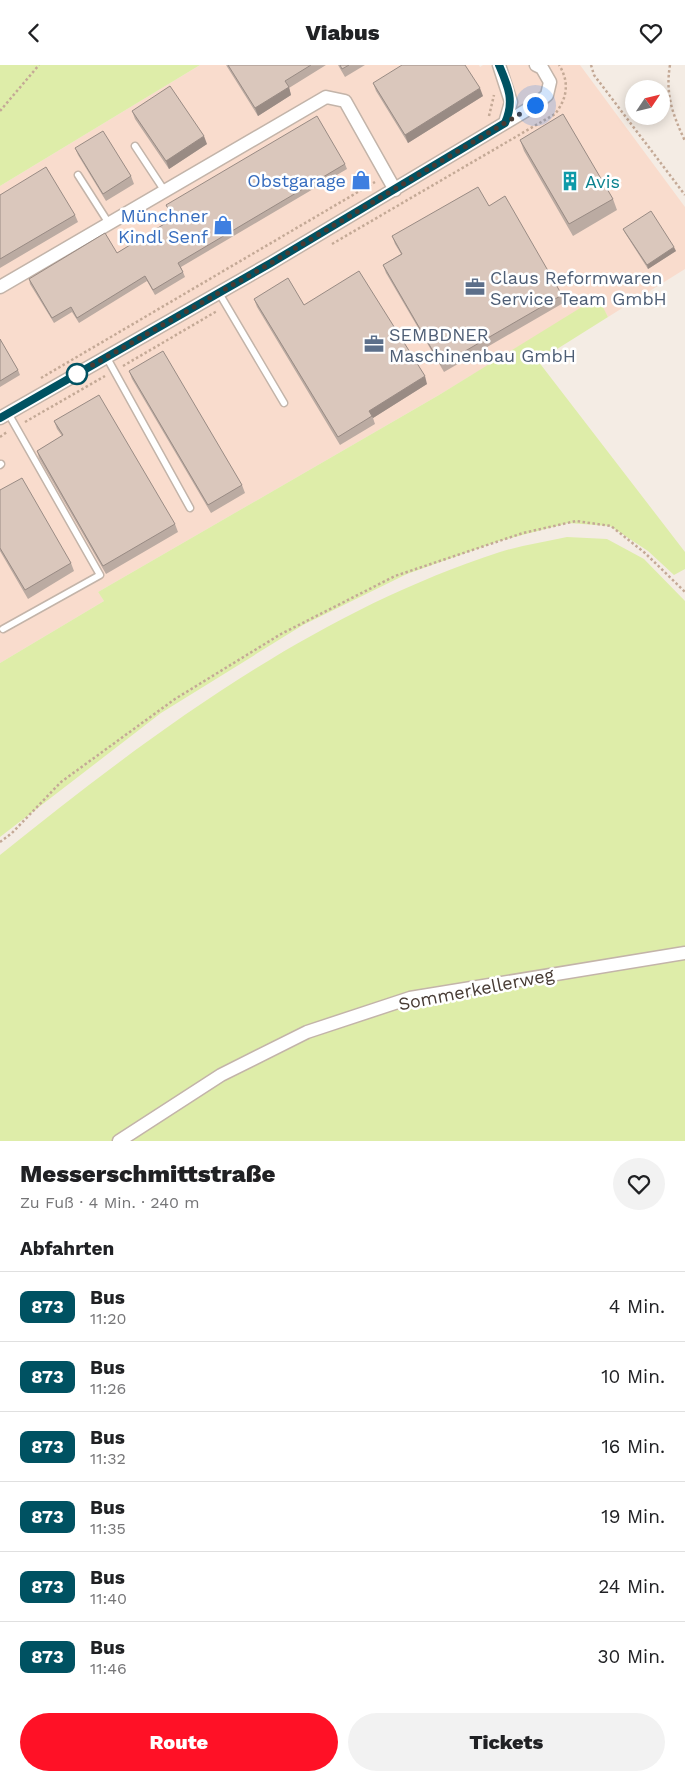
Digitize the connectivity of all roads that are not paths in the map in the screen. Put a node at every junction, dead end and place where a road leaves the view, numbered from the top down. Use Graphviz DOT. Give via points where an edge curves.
graph roads {
  1 [pos="499,65"];
  2 [pos="536,65"];
  3 [pos="505,123"];
  4 [pos="135,146"];
  5 [pos="78,175"];
  6 [pos="395,190"];
  7 [pos="164,191"];
  8 [pos="108,222"];
  9 [pos="0,287"];
  10 [pos="219,293"];
  11 [pos="107,358"];
  12 [pos="284,403"];
  13 [pos="4,415"];
  14 [pos="190,508"];
  15 [pos="3,629"];
  16 [pos="685,953"];
  17 [pos="119,1141"];
  1 -- 3 [label="street" via="511,102"];
  2 -- 3 [label="street" via="550,82 547,95"];
  3 -- 6 [label="street"];
  4 -- 7 [label="lane"];
  5 -- 8 [label="lane"];
  6 -- 7 [label="street" via="345,101 326,97"];
  6 -- 10 [label="street"];
  7 -- 8 [label="street"];
  8 -- 9 [label="street"];
  10 -- 11 [label="street"];
  10 -- 12 [label="lane"];
  11 -- 13 [label="street"];
  11 -- 14 [label="lane"];
  13 -- 15 [label="lane" via="100,575"];
  16 -- 17 [label="street, Sommerkellerweg" via="410,998 307,1032 221,1075"];
}
